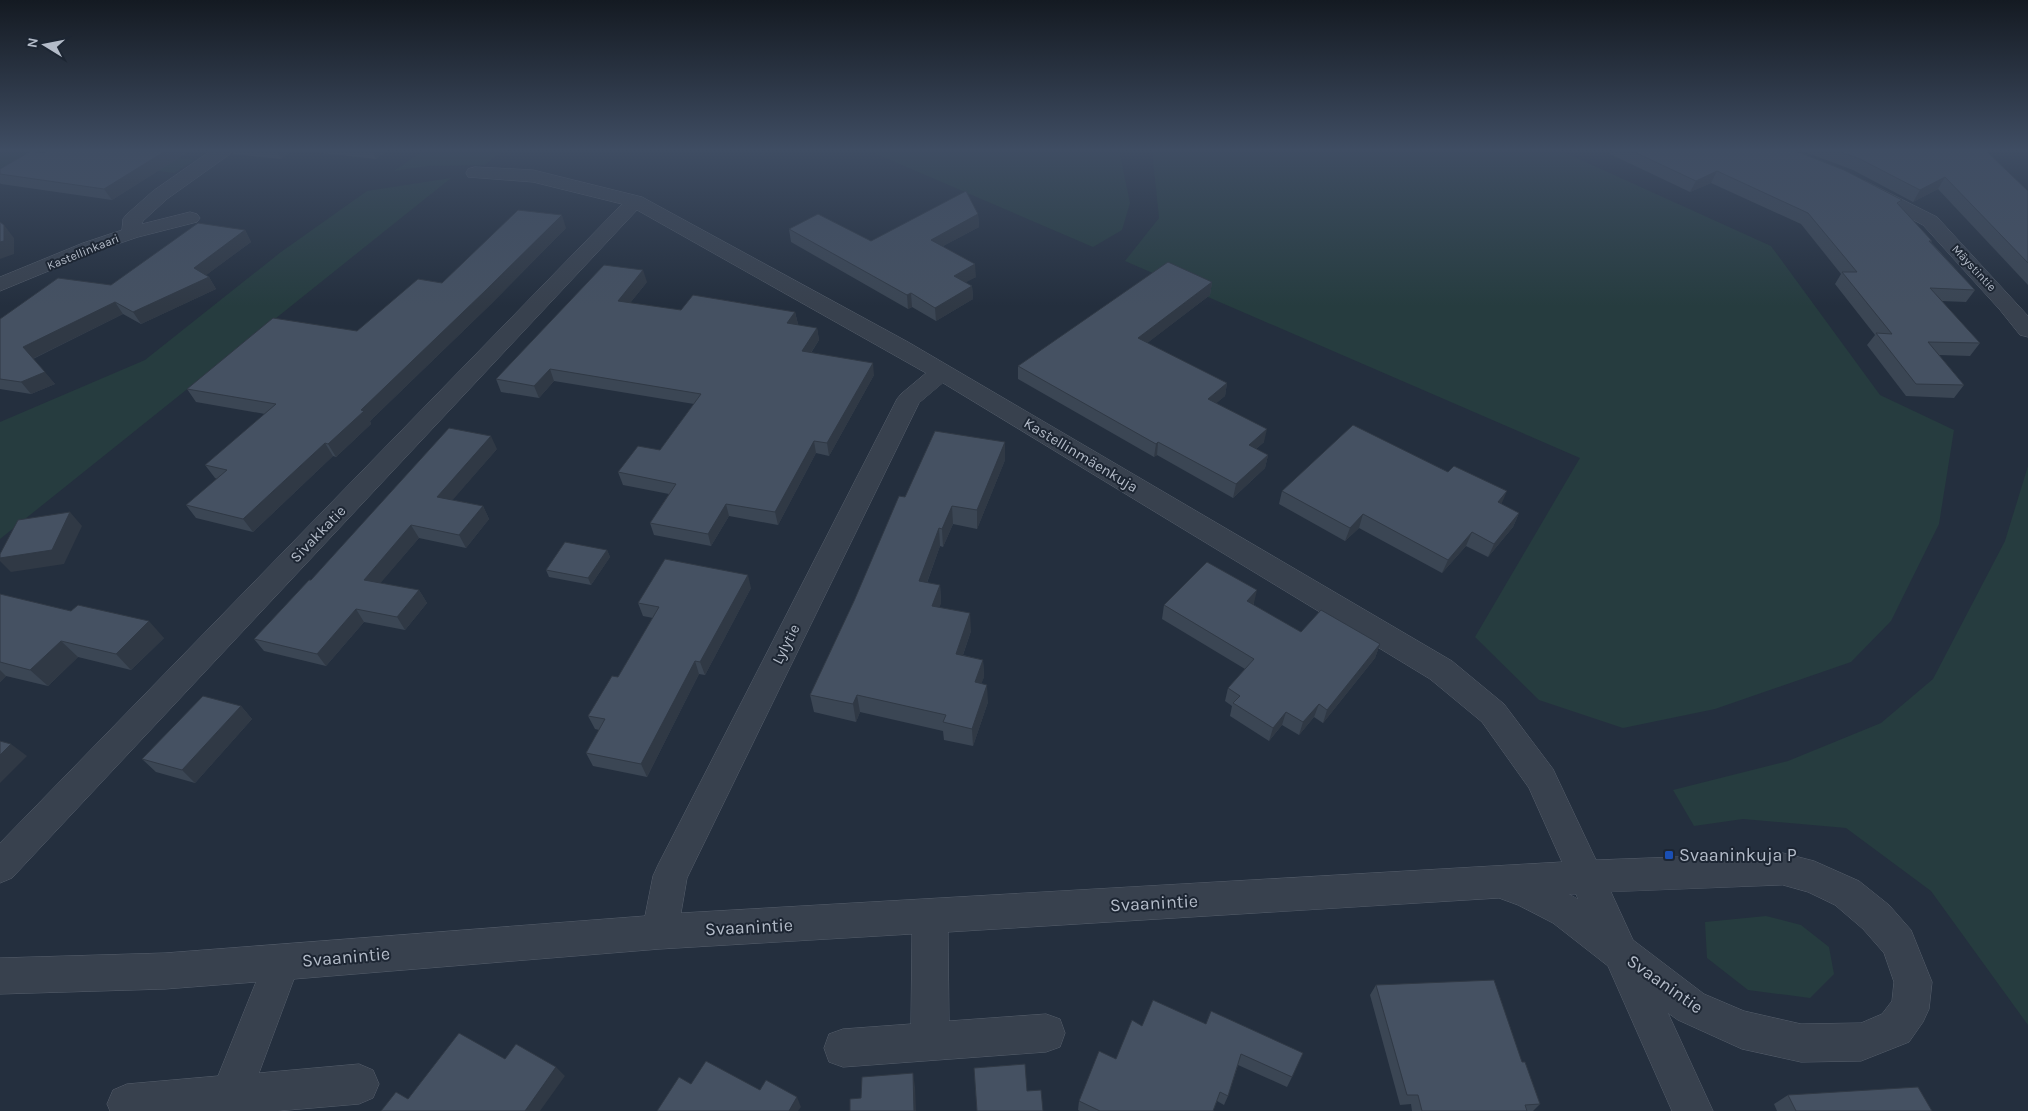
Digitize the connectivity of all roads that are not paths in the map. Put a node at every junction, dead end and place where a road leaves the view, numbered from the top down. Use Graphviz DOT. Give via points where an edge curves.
graph roads {
  1 [pos="152,202"];
  2 [pos="635,202"];
  3 [pos="1894,202"];
  4 [pos="190,218"];
  5 [pos="131,233"];
  6 [pos="0,286"];
  7 [pos="2028,330"];
  8 [pos="942,372"];
  9 [pos="0,867"];
  10 [pos="1586,877"];
  11 [pos="1500,882"];
  12 [pos="930,916"];
  13 [pos="660,932"];
  14 [pos="1622,953"];
  15 [pos="282,962"];
  16 [pos="0,976"];
  17 [pos="1046,1033"];
  18 [pos="930,1042"];
  19 [pos="843,1048"];
  20 [pos="359,1084"];
  21 [pos="231,1095"];
  22 [pos="127,1104"];
  23 [pos="1693,1111"];
  1 -- 5 [label="street, Kastellinkaari" via="133,219"];
  2 -- 8 [label="street, Kastellinmäenkuja"];
  2 -- 9 [label="street, Sivakkatie"];
  3 -- 7 [label="street, Mäystintie" via="1930,221"];
  4 -- 5 [label="street"];
  5 -- 6 [label="street, Kastellinkaari"];
  8 -- 10 [label="street, Kastellinmäenkuja" via="1442,670 1493,713 1541,779"];
  8 -- 13 [label="street, Lylytie" via="909,399 900,416 670,876"];
  10 -- 11 [label="street, Svaanintie"];
  10 -- 14 [label="street, Kastellinmäenkuja"];
  10 -- 14 [label="street, Svaanintie" via="1782,869 1814,877 1847,893 1876,917 1898,942 1913,982 1910,1010 1895,1028 1861,1042 1801,1043 1742,1030 1691,1007"];
  11 -- 12 [label="street, Svaanintie"];
  11 -- 14 [label="street, Svaanintie" via="1527,891 1566,911"];
  12 -- 13 [label="street, Svaanintie"];
  12 -- 18 [label="street"];
  13 -- 15 [label="street, Svaanintie"];
  14 -- 23 [label="street, Kastellinmäenkuja"];
  15 -- 16 [label="street, Svaanintie" via="165,971"];
  15 -- 21 [label="street"];
  17 -- 18 [label="street"];
  18 -- 19 [label="street"];
  20 -- 21 [label="street"];
  21 -- 22 [label="street"];
}
